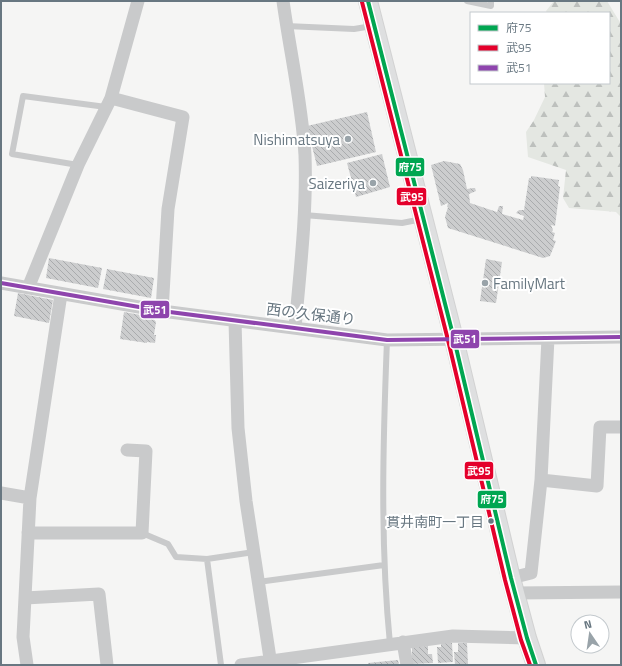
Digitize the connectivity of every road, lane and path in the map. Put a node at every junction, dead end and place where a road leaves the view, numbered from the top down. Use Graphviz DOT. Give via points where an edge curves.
graph roads {
  1 [pos="138,1"];
  2 [pos="282,1"];
  3 [pos="368,1"];
  4 [pos="467,1"];
  5 [pos="492,1"];
  6 [pos="286,26"];
  7 [pos="374,26"];
  8 [pos="108,103"];
  9 [pos="78,165"];
  10 [pos="304,215"];
  11 [pos="423,219"];
  12 [pos="1,283"];
  13 [pos="28,288"];
  14 [pos="61,294"];
  15 [pos="162,311"];
  16 [pos="235,321"];
  17 [pos="295,328"];
  18 [pos="548,338"];
  19 [pos="621,338"];
  20 [pos="454,339"];
  21 [pos="387,340"];
  22 [pos="621,427"];
  23 [pos="127,450"];
  24 [pos="541,480"];
  25 [pos="1,493"];
  26 [pos="30,498"];
  27 [pos="28,533"];
  28 [pos="142,533"];
  29 [pos="254,552"];
  30 [pos="207,559"];
  31 [pos="384,565"];
  32 [pos="258,582"];
  33 [pos="513,586"];
  34 [pos="621,592"];
  35 [pos="25,598"];
  36 [pos="527,638"];
  37 [pos="403,642"];
  38 [pos="390,644"];
  39 [pos="271,663"];
  40 [pos="27,665"];
  41 [pos="107,665"];
  42 [pos="221,665"];
  43 [pos="241,665"];
  44 [pos="407,665"];
  45 [pos="536,665"];
  1 -- 8 [label="street"];
  2 -- 6 [label="street"];
  3 -- 7 [label="main road"];
  4 -- 5 [label="lane" via="491,6"];
  6 -- 7 [label="lane" via="354,30"];
  6 -- 10 [label="street" via="301,114"];
  7 -- 11 [label="main road"];
  8 -- 9 [label="street"];
  8 -- 9 [label="lane" via="23,96 12,154"];
  8 -- 15 [label="street" via="183,117 168,209"];
  9 -- 13 [label="street"];
  10 -- 11 [label="lane" via="402,223"];
  10 -- 17 [label="street"];
  11 -- 20 [label="main road"];
  12 -- 13 [label="street, 西の久保通り"];
  13 -- 14 [label="street, 西の久保通り"];
  14 -- 15 [label="street, 西の久保通り"];
  14 -- 26 [label="street"];
  15 -- 16 [label="street, 西の久保通り"];
  16 -- 17 [label="street, 西の久保通り"];
  16 -- 29 [label="street" via="238,428"];
  17 -- 21 [label="street, 西の久保通り"];
  18 -- 19 [label="street, 西の久保通り"];
  18 -- 20 [label="street, 西の久保通り"];
  18 -- 24 [label="street"];
  20 -- 21 [label="street, 西の久保通り"];
  20 -- 33 [label="main road"];
  21 -- 31 [label="lane" via="383,429"];
  22 -- 24 [label="street" via="600,426 598,486"];
  23 -- 28 [label="street" via="146,451"];
  24 -- 33 [label="street" via="531,573"];
  25 -- 26 [label="street"];
  26 -- 27 [label="street"];
  27 -- 28 [label="street"];
  27 -- 35 [label="street"];
  28 -- 30 [label="lane" via="168,544 176,557"];
  29 -- 30 [label="lane"];
  29 -- 32 [label="street"];
  30 -- 42 [label="lane"];
  31 -- 32 [label="lane"];
  31 -- 38 [label="lane"];
  32 -- 39 [label="street"];
  33 -- 34 [label="street"];
  33 -- 36 [label="main road"];
  35 -- 40 [label="street" via="24,637"];
  35 -- 41 [label="street" via="99,594"];
  36 -- 37 [label="street" via="453,636"];
  36 -- 45 [label="main road"];
  37 -- 38 [label="street"];
  37 -- 44 [label="street"];
  38 -- 39 [label="street"];
  39 -- 43 [label="street"];
}
